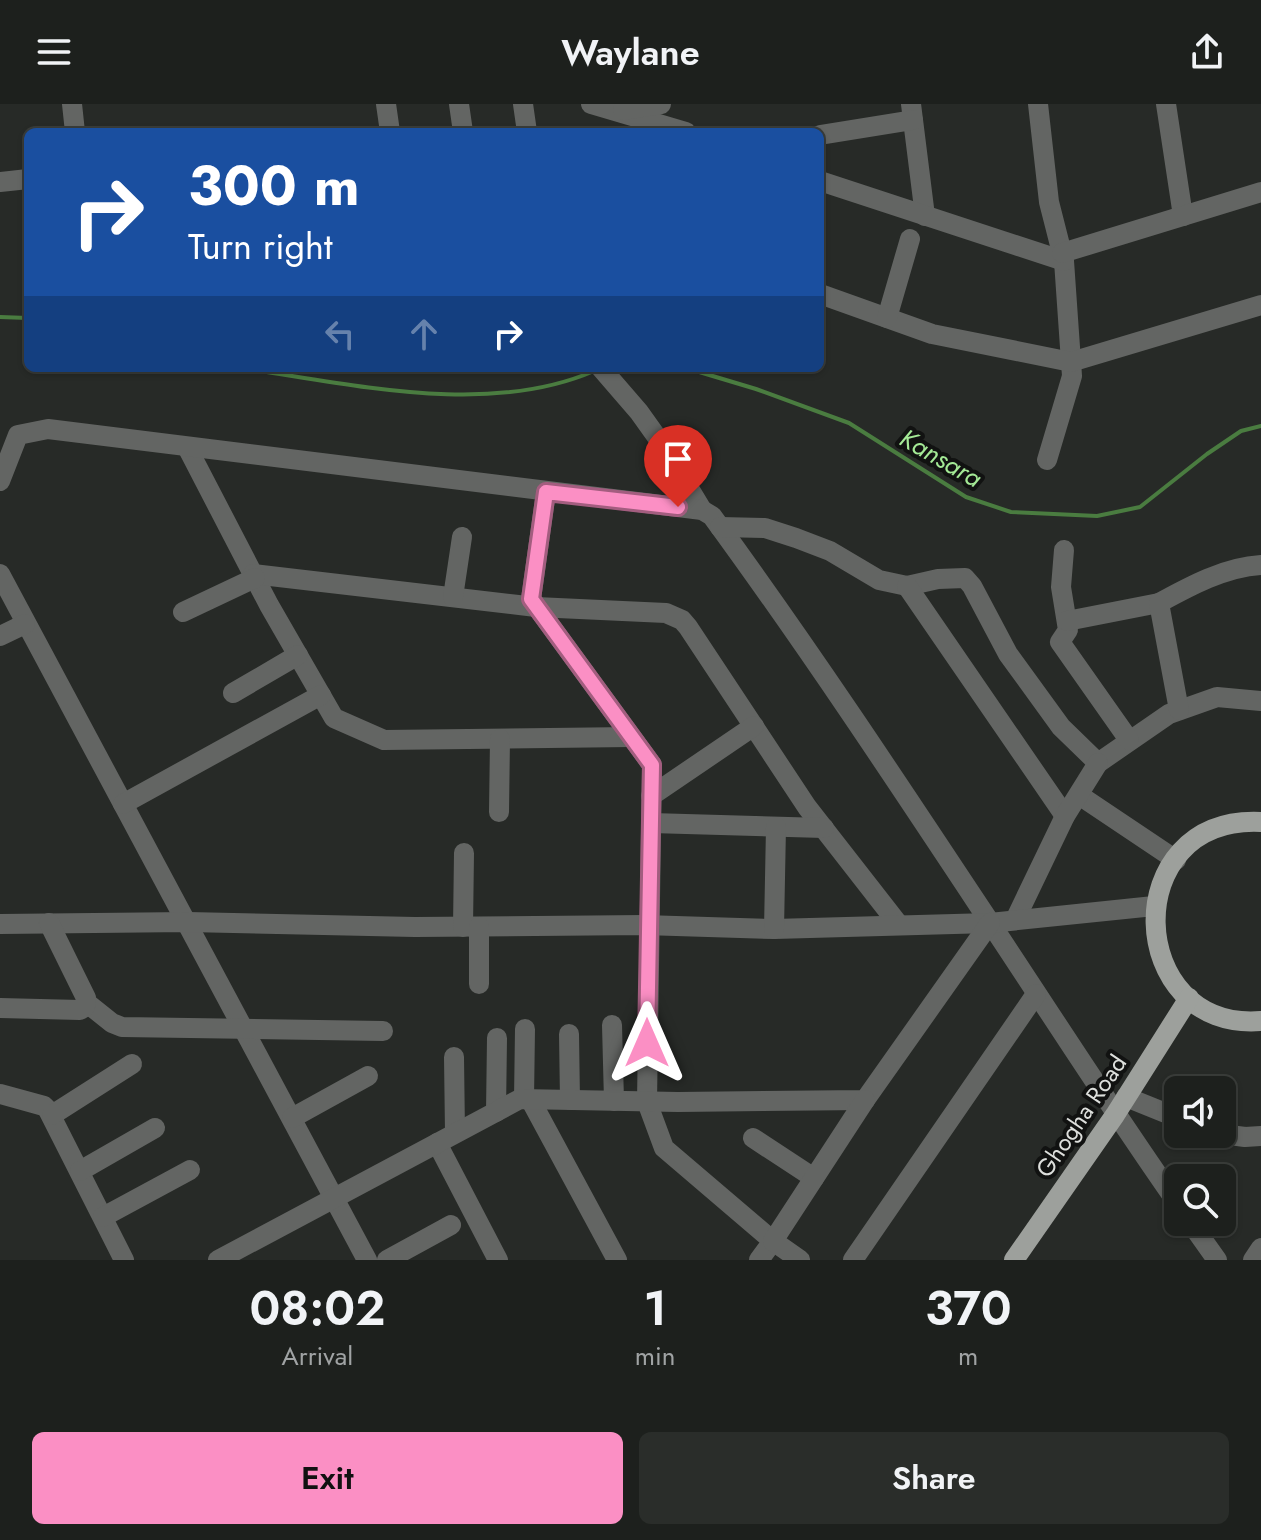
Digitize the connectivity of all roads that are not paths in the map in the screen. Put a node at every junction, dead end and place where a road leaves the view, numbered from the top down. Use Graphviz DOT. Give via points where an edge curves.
graph roads {
  1 [pos="72,104"];
  2 [pos="386,104"];
  3 [pos="459,104"];
  4 [pos="523,104"];
  5 [pos="591,104"];
  6 [pos="661,104"];
  7 [pos="1038,104"];
  8 [pos="1166,104"];
  9 [pos="615,112"];
  10 [pos="912,112"];
  11 [pos="75,128"];
  12 [pos="389,128"];
  13 [pos="462,128"];
  14 [pos="526,128"];
  15 [pos="672,128"];
  16 [pos="824,134"];
  17 [pos="24,179"];
  18 [pos="0,182"];
  19 [pos="824,182"];
  20 [pos="1261,192"];
  21 [pos="925,216"];
  22 [pos="1183,216"];
  23 [pos="910,239"];
  24 [pos="1063,257"];
  25 [pos="824,295"];
  26 [pos="1261,305"];
  27 [pos="887,318"];
  28 [pos="1071,362"];
  29 [pos="604,372"];
  30 [pos="187,447"];
  31 [pos="1047,460"];
  32 [pos="0,481"];
  33 [pos="546,492"];
  34 [pos="702,510"];
  35 [pos="720,527"];
  36 [pos="462,537"];
  37 [pos="1064,550"];
  38 [pos="1261,565"];
  39 [pos="0,574"];
  40 [pos="254,576"];
  41 [pos="907,586"];
  42 [pos="453,597"];
  43 [pos="1159,603"];
  44 [pos="536,607"];
  45 [pos="183,612"];
  46 [pos="1067,621"];
  47 [pos="25,624"];
  48 [pos="0,636"];
  49 [pos="298,655"];
  50 [pos="233,693"];
  51 [pos="321,695"];
  52 [pos="1261,701"];
  53 [pos="1179,710"];
  54 [pos="754,726"];
  55 [pos="631,737"];
  56 [pos="500,739"];
  57 [pos="1129,740"];
  58 [pos="1098,763"];
  59 [pos="1079,795"];
  60 [pos="651,796"];
  61 [pos="123,804"];
  62 [pos="499,812"];
  63 [pos="1065,816"];
  64 [pos="1261,822"];
  65 [pos="651,823"];
  66 [pos="776,827"];
  67 [pos="824,828"];
  68 [pos="464,853"];
  69 [pos="1176,860"];
  70 [pos="1154,906"];
  71 [pos="1015,920"];
  72 [pos="188,922"];
  73 [pos="49,923"];
  74 [pos="990,923"];
  75 [pos="0,924"];
  76 [pos="899,925"];
  77 [pos="648,926"];
  78 [pos="471,927"];
  79 [pos="774,929"];
  80 [pos="479,984"];
  81 [pos="1036,994"];
  82 [pos="1189,998"];
  83 [pos="87,1003"];
  84 [pos="0,1008"];
  85 [pos="1261,1021"];
  86 [pos="612,1025"];
  87 [pos="244,1027"];
  88 [pos="525,1029"];
  89 [pos="383,1031"];
  90 [pos="569,1034"];
  91 [pos="497,1038"];
  92 [pos="454,1057"];
  93 [pos="132,1064"];
  94 [pos="368,1076"];
  95 [pos="0,1094"];
  96 [pos="1126,1097"];
  97 [pos="527,1099"];
  98 [pos="570,1100"];
  99 [pos="865,1100"];
  100 [pos="614,1101"];
  101 [pos="647,1102"];
  102 [pos="496,1112"];
  103 [pos="1164,1112"];
  104 [pos="52,1115"];
  105 [pos="1115,1115"];
  106 [pos="292,1118"];
  107 [pos="155,1128"];
  108 [pos="1236,1136"];
  109 [pos="1261,1136"];
  110 [pos="446,1138"];
  111 [pos="753,1138"];
  112 [pos="190,1170"];
  113 [pos="80,1171"];
  114 [pos="814,1178"];
  115 [pos="1164,1184"];
  116 [pos="334,1197"];
  117 [pos="103,1217"];
  118 [pos="451,1225"];
  119 [pos="1200,1236"];
  120 [pos="773,1241"];
  121 [pos="1261,1248"];
  122 [pos="124,1260"];
  123 [pos="218,1260"];
  124 [pos="367,1260"];
  125 [pos="387,1260"];
  126 [pos="498,1260"];
  127 [pos="617,1260"];
  128 [pos="759,1260"];
  129 [pos="800,1260"];
  130 [pos="853,1260"];
  131 [pos="1014,1260"];
  132 [pos="1217,1260"];
  133 [pos="1253,1260"];
  1 -- 11 [label="street"];
  2 -- 12 [label="street"];
  3 -- 13 [label="street"];
  4 -- 14 [label="street"];
  5 -- 9 [label="street"];
  6 -- 9 [label="street"];
  7 -- 24 [label="street" via="1049,202"];
  8 -- 22 [label="street"];
  9 -- 15 [label="street"];
  10 -- 16 [label="street"];
  10 -- 21 [label="street"];
  17 -- 18 [label="street"];
  19 -- 21 [label="street"];
  20 -- 22 [label="street"];
  21 -- 24 [label="street"];
  22 -- 24 [label="street"];
  23 -- 27 [label="street"];
  24 -- 28 [label="street"];
  25 -- 27 [label="street"];
  26 -- 28 [label="street"];
  27 -- 28 [label="street" via="932,334"];
  28 -- 31 [label="street" via="1072,376"];
  29 -- 34 [label="street" via="664,447"];
  30 -- 32 [label="street" via="48,429 18,435"];
  30 -- 33 [label="street"];
  30 -- 40 [label="street"];
  33 -- 34 [label="street"];
  33 -- 44 [label="street" via="531,599"];
  34 -- 35 [label="street"];
  35 -- 41 [label="street" via="786,534 830,551 879,580"];
  35 -- 74 [label="street"];
  36 -- 42 [label="street"];
  37 -- 46 [label="street" via="1061,587"];
  38 -- 43 [label="street" via="1194,584"];
  39 -- 47 [label="street"];
  40 -- 42 [label="street"];
  40 -- 45 [label="street"];
  40 -- 49 [label="street"];
  41 -- 58 [label="street" via="965,578 1008,654 1061,727"];
  41 -- 63 [label="street"];
  42 -- 44 [label="street"];
  43 -- 46 [label="street"];
  43 -- 53 [label="street"];
  44 -- 54 [label="street" via="674,615 688,627"];
  44 -- 55 [label="street"];
  46 -- 57 [label="street" via="1060,642"];
  47 -- 48 [label="street"];
  47 -- 61 [label="street"];
  49 -- 50 [label="street"];
  49 -- 51 [label="street"];
  51 -- 56 [label="street" via="334,718 384,740"];
  51 -- 61 [label="street"];
  52 -- 53 [label="street" via="1217,697"];
  53 -- 57 [label="street"];
  54 -- 60 [label="street"];
  54 -- 67 [label="street"];
  55 -- 56 [label="street"];
  55 -- 60 [label="street" via="652,765"];
  56 -- 62 [label="street"];
  57 -- 58 [label="street"];
  58 -- 59 [label="street"];
  59 -- 63 [label="street"];
  59 -- 69 [label="street"];
  60 -- 65 [label="street"];
  61 -- 72 [label="street"];
  63 -- 71 [label="street"];
  64 -- 69 [label="main road" via="1211,830"];
  65 -- 66 [label="street"];
  65 -- 77 [label="street"];
  66 -- 67 [label="street"];
  66 -- 79 [label="street"];
  67 -- 76 [label="street"];
  68 -- 78 [label="street"];
  69 -- 70 [label="main road"];
  70 -- 71 [label="street"];
  70 -- 82 [label="main road" via="1155,940 1167,972"];
  71 -- 74 [label="street"];
  72 -- 73 [label="street"];
  72 -- 78 [label="street"];
  72 -- 87 [label="street"];
  73 -- 75 [label="street"];
  73 -- 83 [label="street"];
  74 -- 76 [label="street"];
  74 -- 81 [label="street"];
  74 -- 99 [label="street"];
  76 -- 79 [label="street"];
  77 -- 78 [label="street"];
  77 -- 79 [label="street"];
  77 -- 101 [label="street"];
  78 -- 80 [label="street"];
  81 -- 105 [label="street"];
  81 -- 130 [label="street"];
  82 -- 85 [label="main road" via="1215,1015"];
  82 -- 96 [label="main road, Ghogha Road"];
  83 -- 84 [label="street" via="80,1010"];
  83 -- 87 [label="street" via="122,1027"];
  86 -- 100 [label="street"];
  87 -- 89 [label="street"];
  87 -- 106 [label="street"];
  88 -- 97 [label="street"];
  90 -- 98 [label="street"];
  91 -- 102 [label="street"];
  92 -- 110 [label="street"];
  93 -- 104 [label="street"];
  94 -- 106 [label="street"];
  95 -- 104 [label="street" via="44,1106"];
  96 -- 103 [label="street"];
  96 -- 105 [label="main road, Ghogha Road"];
  97 -- 98 [label="street"];
  97 -- 102 [label="street"];
  97 -- 127 [label="street"];
  98 -- 100 [label="street"];
  99 -- 101 [label="street"];
  99 -- 114 [label="street"];
  100 -- 101 [label="street"];
  101 -- 120 [label="street" via="664,1148"];
  102 -- 110 [label="street"];
  104 -- 113 [label="street"];
  105 -- 115 [label="street"];
  105 -- 131 [label="main road, Ghogha Road"];
  106 -- 116 [label="street"];
  107 -- 113 [label="street"];
  108 -- 109 [label="street"];
  110 -- 116 [label="street"];
  110 -- 126 [label="street"];
  111 -- 114 [label="street"];
  112 -- 117 [label="street"];
  113 -- 117 [label="street"];
  114 -- 120 [label="street"];
  116 -- 123 [label="street"];
  116 -- 124 [label="street"];
  117 -- 122 [label="street"];
  118 -- 125 [label="street"];
  119 -- 132 [label="street"];
  120 -- 128 [label="street"];
  120 -- 129 [label="street"];
  121 -- 133 [label="street"];
}
